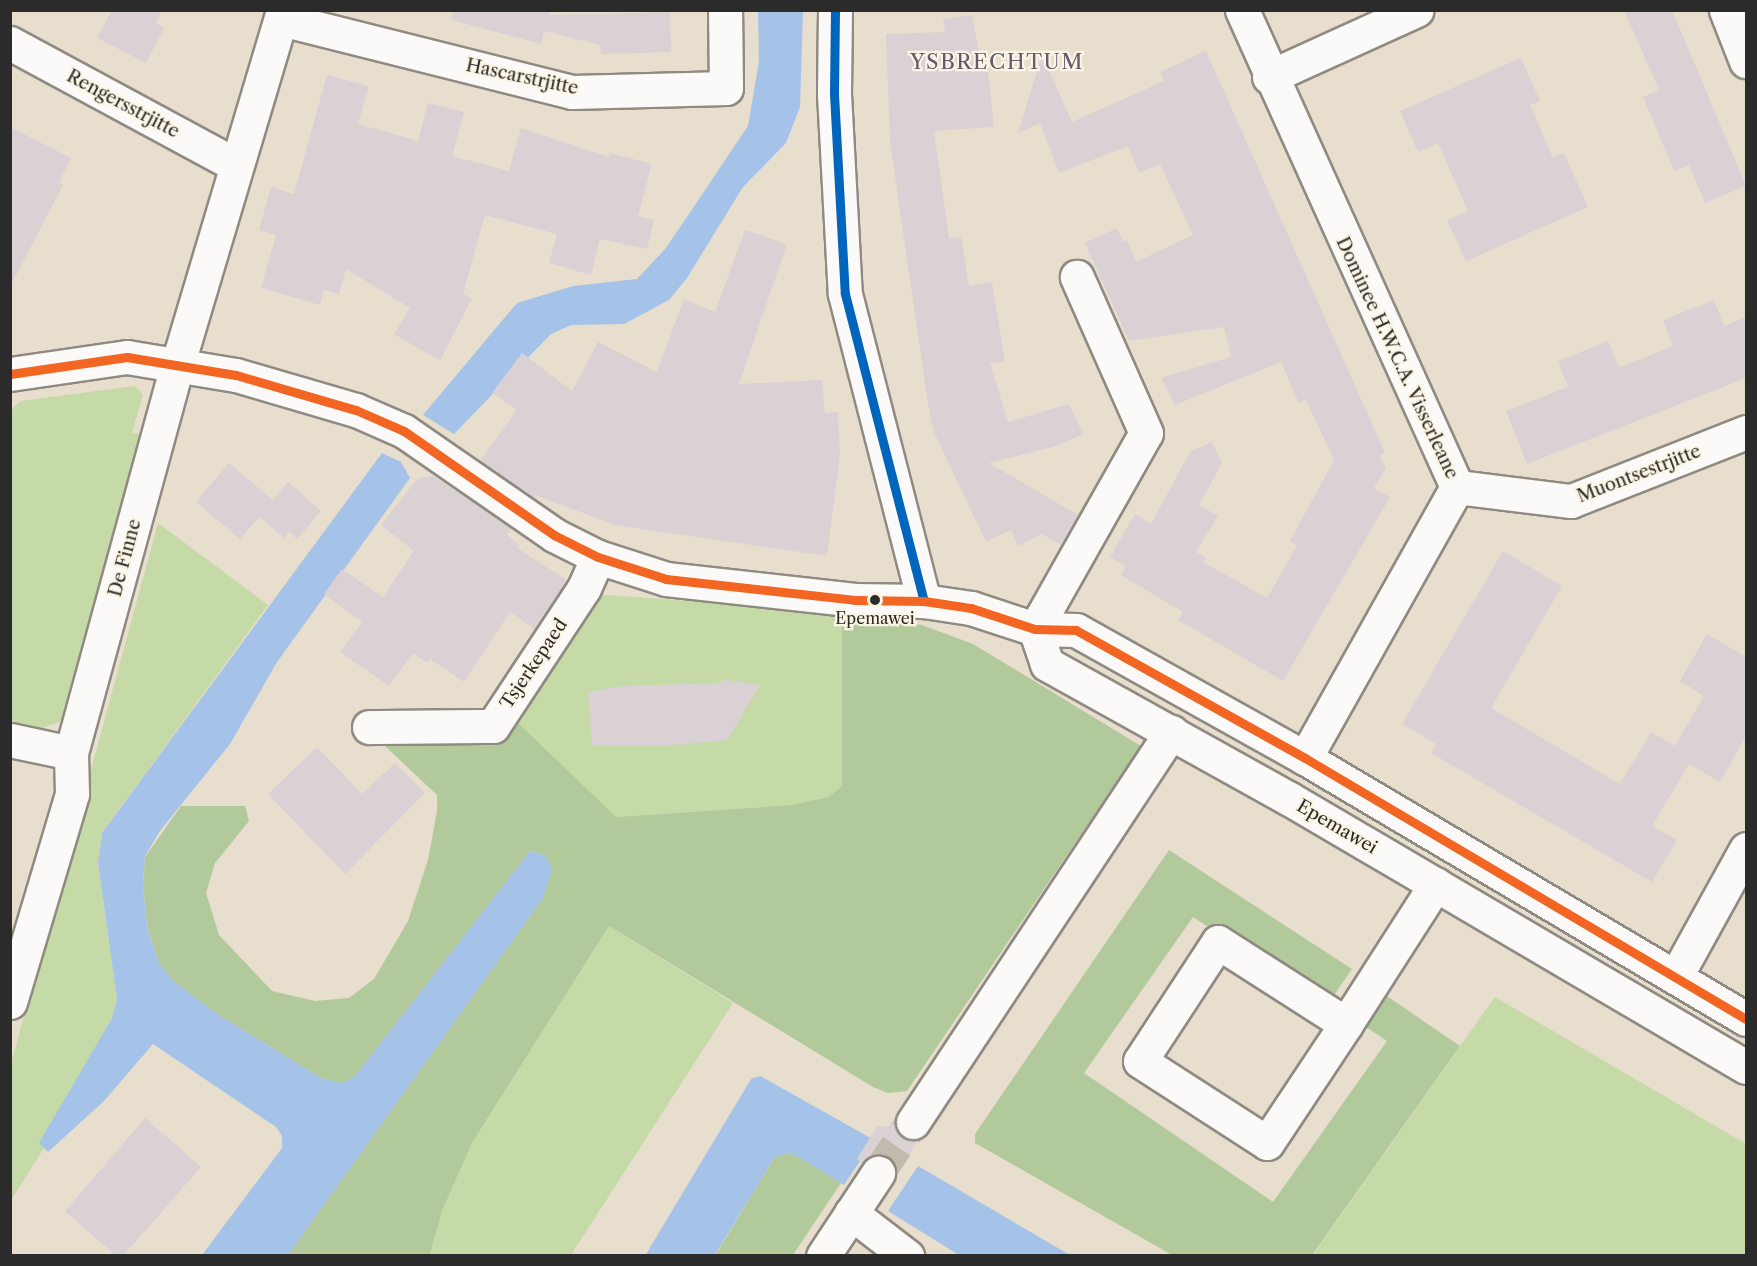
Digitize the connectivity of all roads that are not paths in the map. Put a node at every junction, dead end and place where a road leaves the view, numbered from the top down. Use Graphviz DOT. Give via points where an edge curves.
graph roads {
  1 [pos="725,10"];
  2 [pos="835,10"];
  3 [pos="1242,10"];
  4 [pos="1417,10"];
  5 [pos="1726,10"];
  6 [pos="282,15"];
  7 [pos="10,43"];
  8 [pos="1746,61"];
  9 [pos="1269,77"];
  10 [pos="236,165"];
  11 [pos="1077,277"];
  12 [pos="178,363"];
  13 [pos="10,374"];
  14 [pos="1746,432"];
  15 [pos="1456,487"];
  16 [pos="598,557"];
  17 [pos="924,601"];
  18 [pos="1035,629"];
  19 [pos="369,727"];
  20 [pos="1171,732"];
  21 [pos="10,740"];
  22 [pos="71,753"];
  23 [pos="1305,758"];
  24 [pos="1746,849"];
  25 [pos="1436,884"];
  26 [pos="1676,976"];
  27 [pos="10,1002"];
  28 [pos="1746,1019"];
  29 [pos="1346,1024"];
  30 [pos="1746,1067"];
  31 [pos="913,1122"];
  32 [pos="878,1173"];
  33 [pos="851,1213"];
  34 [pos="823,1256"];
  35 [pos="907,1256"];
  1 -- 6 [label="street, Hascarstrjitte" via="726,88 572,92"];
  2 -- 17 [label="street" via="834,94 845,294"];
  3 -- 9 [label="street, Dominee H.W.C.A. Visserleane"];
  4 -- 9 [label="street"];
  5 -- 8 [label="street"];
  6 -- 10 [label="street, Hascarstrjitte"];
  7 -- 10 [label="street, Rengersstrjitte"];
  9 -- 15 [label="street, Dominee H.W.C.A. Visserleane"];
  10 -- 12 [label="street, Hascarstrjitte"];
  11 -- 18 [label="street" via="1146,433"];
  12 -- 13 [label="street" via="128,357"];
  12 -- 16 [label="street" via="315,397 404,431 510,508"];
  12 -- 22 [label="street, De Finne"];
  14 -- 15 [label="street, Muontsestrjitte" via="1571,501"];
  15 -- 23 [label="street, Dominee H.W.C.A. Visserleane"];
  16 -- 17 [label="street" via="666,579 855,600"];
  16 -- 19 [label="street, Tsjerkepaed" via="584,588 493,726"];
  17 -- 18 [label="street" via="971,608"];
  18 -- 20 [label="street, Epemawei" via="1047,664"];
  18 -- 23 [label="street" via="1076,630"];
  20 -- 25 [label="street, Epemawei"];
  20 -- 31 [label="street"];
  21 -- 22 [label="street"];
  22 -- 27 [label="street, De Finne" via="72,794"];
  23 -- 26 [label="street"];
  24 -- 26 [label="street"];
  25 -- 29 [label="street"];
  25 -- 30 [label="street, Epemawei"];
  26 -- 28 [label="street"];
  29 -- 29 [label="street" via="1267,1143 1140,1061 1218,942"];
  32 -- 33 [label="street"];
  33 -- 34 [label="street"];
  33 -- 35 [label="street"];
}
